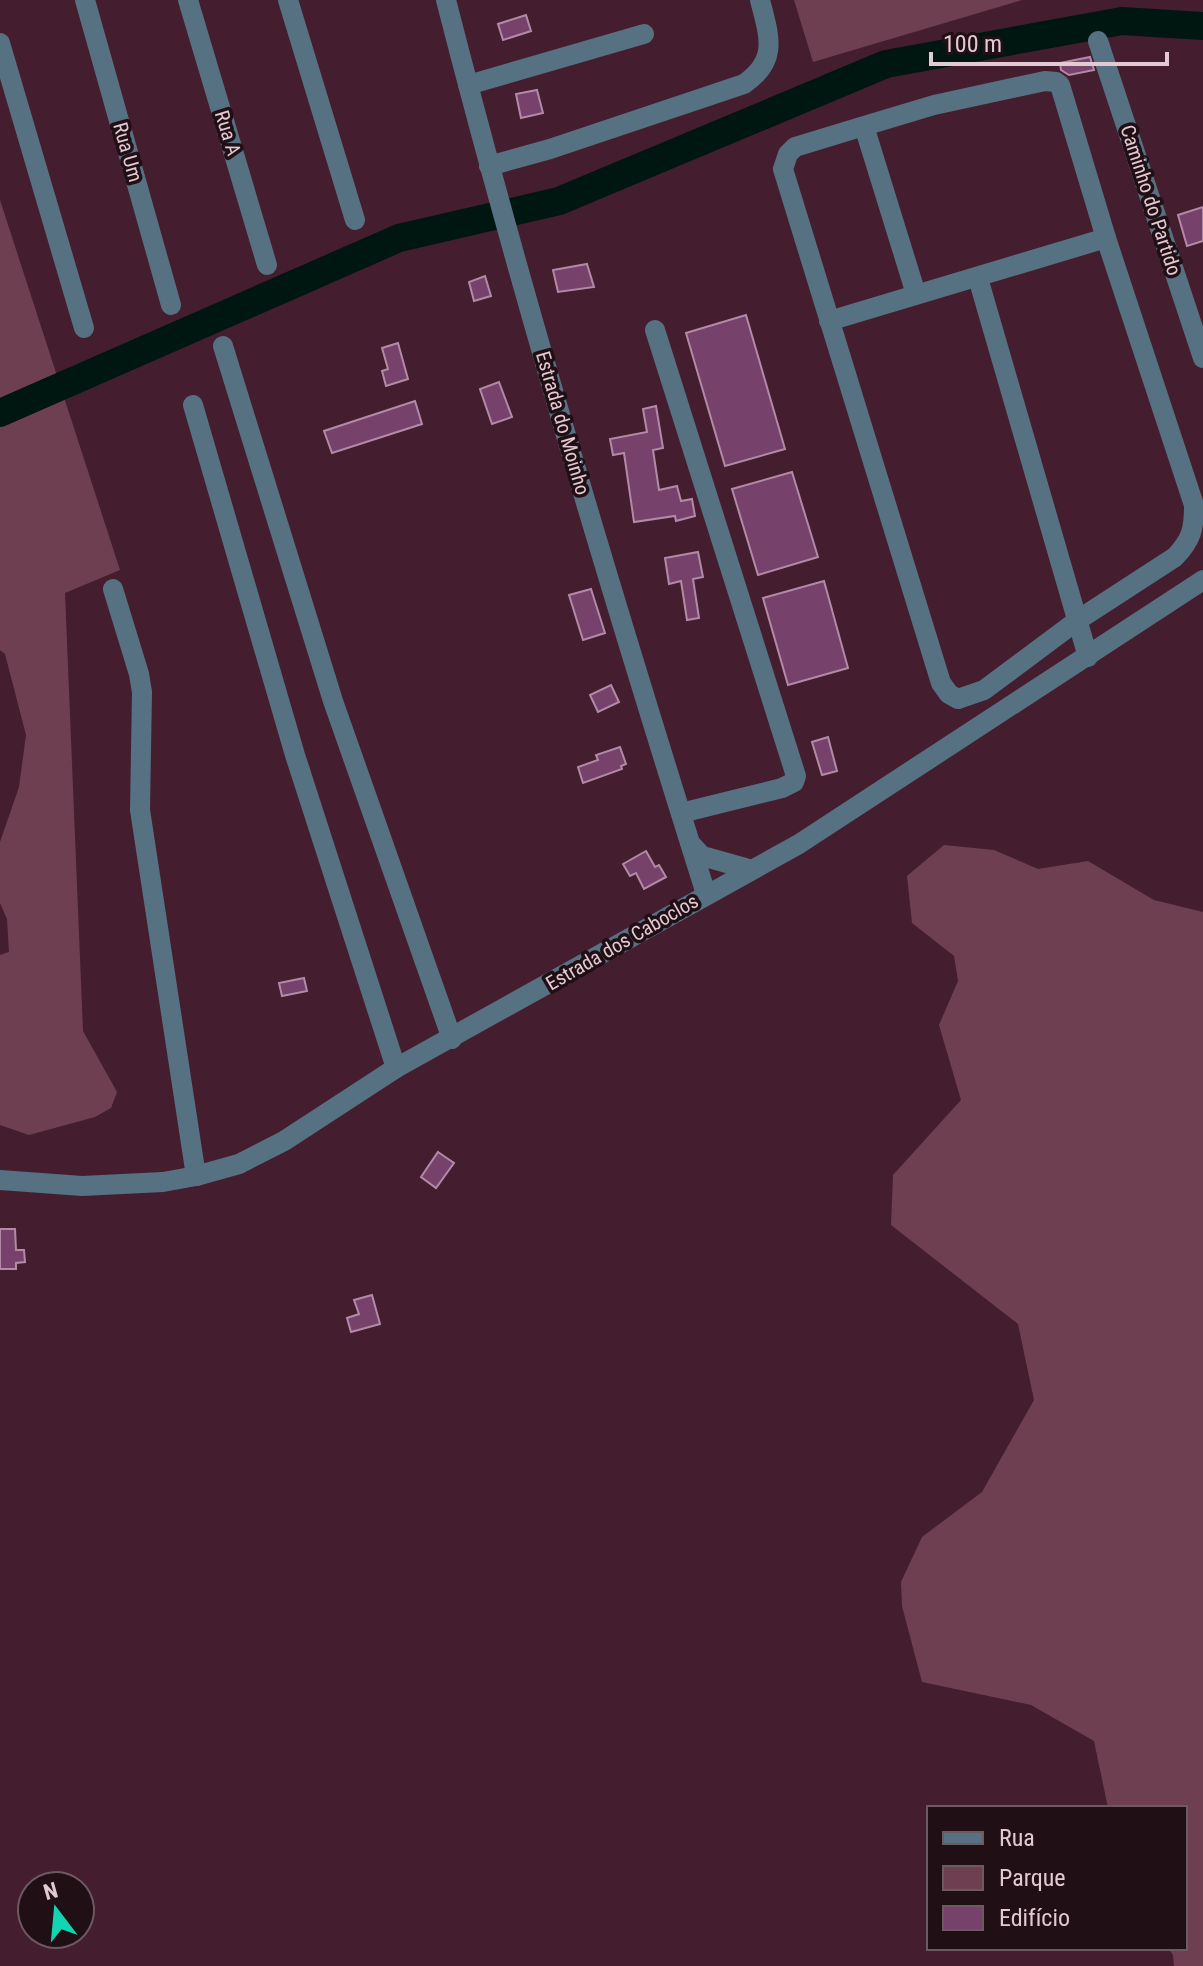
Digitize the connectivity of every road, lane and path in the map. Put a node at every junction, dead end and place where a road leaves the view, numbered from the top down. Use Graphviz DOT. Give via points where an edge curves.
graph roads {
  1 [pos="85,0"];
  2 [pos="188,0"];
  3 [pos="288,0"];
  4 [pos="446,0"];
  5 [pos="760,0"];
  6 [pos="644,34"];
  7 [pos="1098,41"];
  8 [pos="0,43"];
  9 [pos="468,85"];
  10 [pos="864,126"];
  11 [pos="489,166"];
  12 [pos="355,220"];
  13 [pos="1106,238"];
  14 [pos="267,265"];
  15 [pos="978,278"];
  16 [pos="916,294"];
  17 [pos="171,305"];
  18 [pos="829,321"];
  19 [pos="84,328"];
  20 [pos="655,330"];
  21 [pos="223,346"];
  22 [pos="1203,358"];
  23 [pos="193,405"];
  24 [pos="1203,580"];
  25 [pos="113,589"];
  26 [pos="1078,620"];
  27 [pos="1088,657"];
  28 [pos="681,813"];
  29 [pos="690,843"];
  30 [pos="746,872"];
  31 [pos="706,894"];
  32 [pos="452,1039"];
  33 [pos="396,1068"];
  34 [pos="196,1176"];
  35 [pos="0,1180"];
  1 -- 17 [label="street, Rua Um"];
  2 -- 14 [label="street, Rua A"];
  3 -- 12 [label="street"];
  4 -- 9 [label="street, Estrada do Moinho"];
  5 -- 11 [label="street" via="769,53 765,66 744,84"];
  6 -- 9 [label="street"];
  7 -- 22 [label="street, Caminho do Partido"];
  8 -- 19 [label="street"];
  9 -- 11 [label="street, Estrada do Moinho"];
  10 -- 13 [label="street" via="934,105 1056,82 1063,89"];
  10 -- 16 [label="street"];
  10 -- 18 [label="street" via="795,147 783,169"];
  11 -- 28 [label="street, Estrada do Moinho" via="624,635"];
  13 -- 15 [label="street"];
  13 -- 26 [label="street" via="1194,505 1194,526 1175,557"];
  15 -- 16 [label="street"];
  15 -- 26 [label="street"];
  16 -- 18 [label="street"];
  18 -- 26 [label="street" via="941,683 949,694 958,699 984,690"];
  20 -- 28 [label="street" via="796,776 782,788"];
  21 -- 32 [label="street" via="333,701"];
  23 -- 33 [label="street" via="295,755"];
  24 -- 27 [label="street, Estrada dos Caboclos"];
  25 -- 34 [label="street" via="142,692 140,810"];
  26 -- 27 [label="street"];
  27 -- 30 [label="street, Estrada dos Caboclos" via="799,844"];
  28 -- 29 [label="street, Estrada do Moinho"];
  29 -- 30 [label="street" via="702,856"];
  29 -- 31 [label="street, Estrada do Moinho"];
  30 -- 31 [label="street, Estrada dos Caboclos"];
  31 -- 32 [label="street, Estrada dos Caboclos"];
  32 -- 33 [label="street, Estrada dos Caboclos"];
  33 -- 34 [label="street, Estrada dos Caboclos" via="284,1141 239,1164"];
  34 -- 35 [label="street, Estrada dos Caboclos" via="82,1186"];
}
